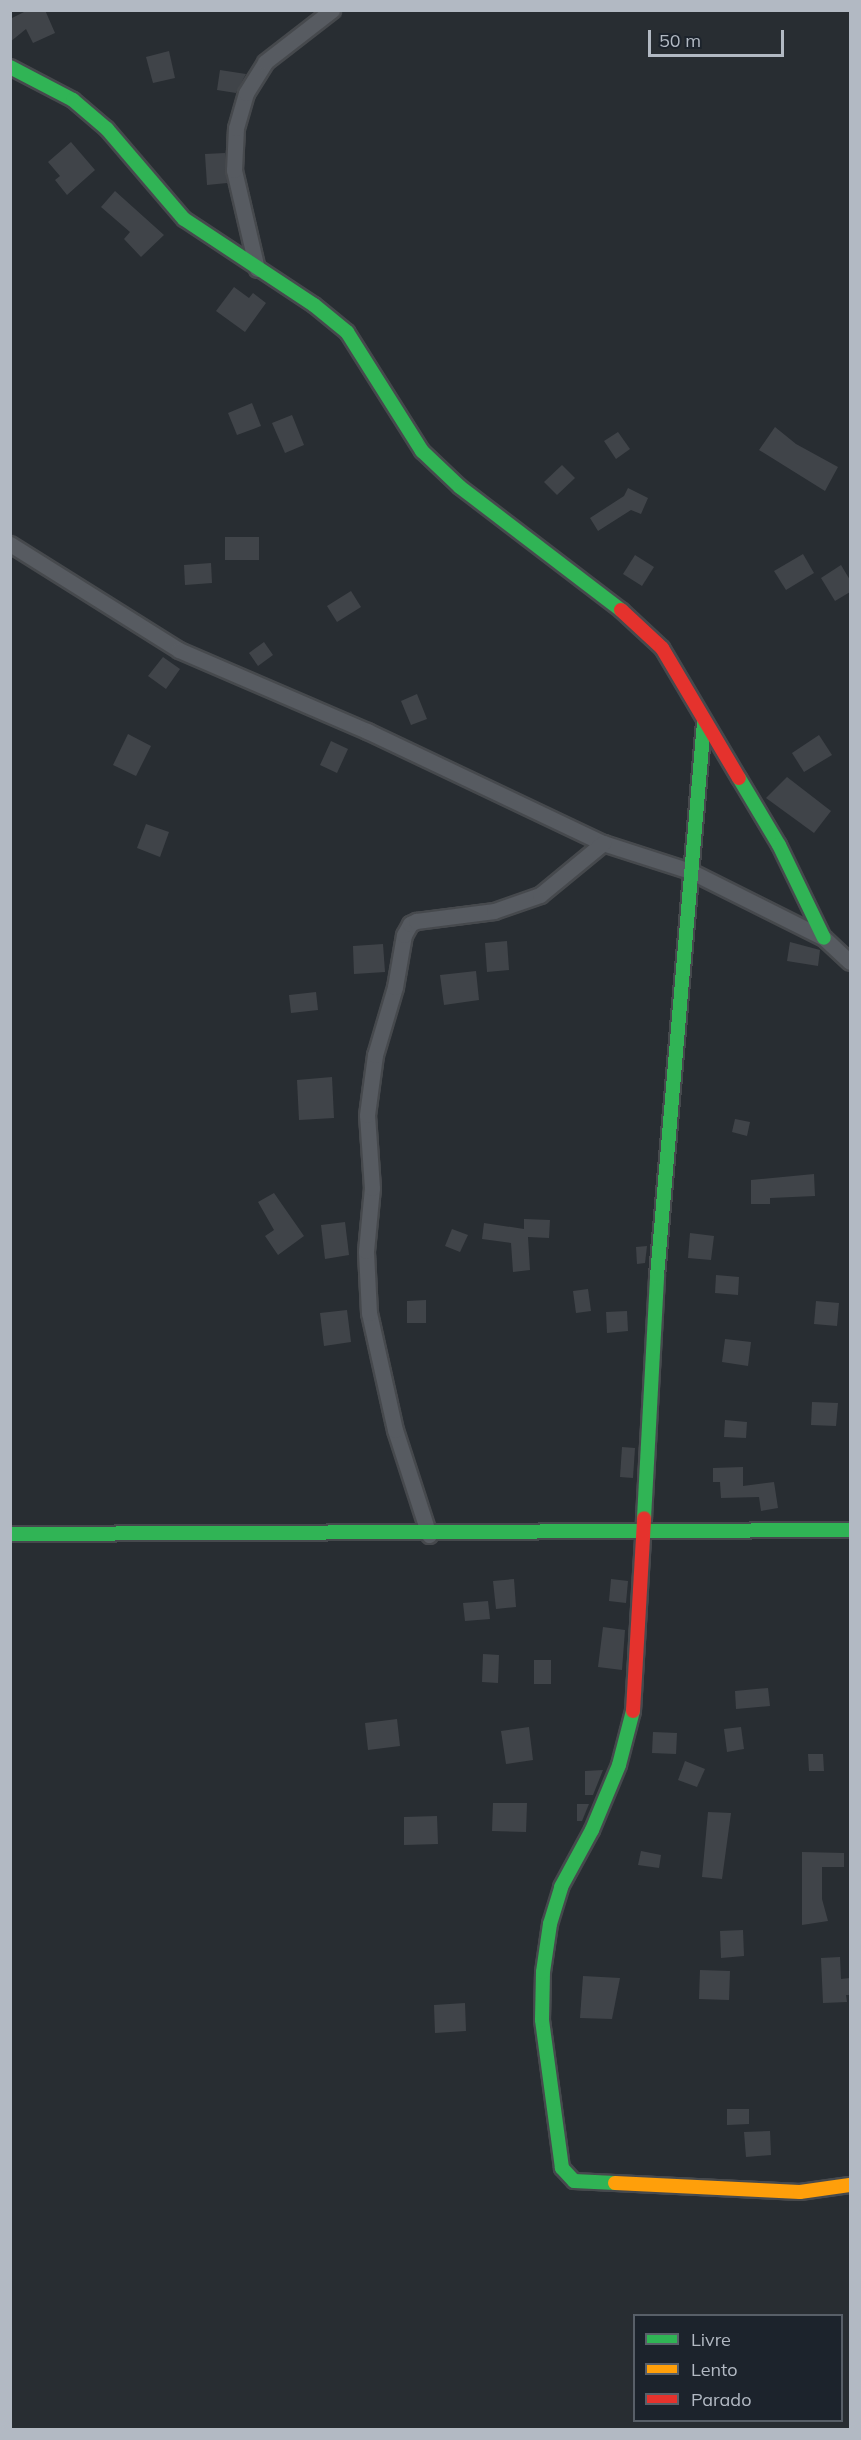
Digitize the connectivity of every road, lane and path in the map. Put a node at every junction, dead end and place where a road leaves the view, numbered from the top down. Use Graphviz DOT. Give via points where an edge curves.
graph roads {
  1 [pos="332,10"];
  2 [pos="10,67"];
  3 [pos="257,269"];
  4 [pos="10,544"];
  5 [pos="704,722"];
  6 [pos="603,843"];
  7 [pos="690,871"];
  8 [pos="824,938"];
  9 [pos="850,962"];
  10 [pos="646,1530"];
  11 [pos="850,1530"];
  12 [pos="10,1534"];
  13 [pos="429,1535"];
  14 [pos="850,2185"];
  1 -- 3 [label="street" via="265,62 246,93 236,128 234,170"];
  2 -- 3 [label="street" via="73,100 107,129 184,219"];
  3 -- 5 [label="street" via="314,305 347,332 405,429 460,487 615,604 662,648 685,682"];
  4 -- 6 [label="street" via="179,650 367,731"];
  5 -- 7 [label="street"];
  5 -- 8 [label="street" via="779,845"];
  6 -- 7 [label="street"];
  6 -- 13 [label="street" via="540,895 494,911 416,921 404,935 395,987 375,1055 367,1115 372,1188 366,1251 369,1313 395,1430"];
  7 -- 8 [label="street"];
  7 -- 10 [label="street" via="657,1276"];
  8 -- 9 [label="street"];
  10 -- 11 [label="street"];
  10 -- 13 [label="street"];
  10 -- 14 [label="street" via="633,1715 619,1765 592,1830 561,1887 543,1972 542,2020 562,2168 574,2181 692,2189 800,2192"];
  12 -- 13 [label="street"];
}
